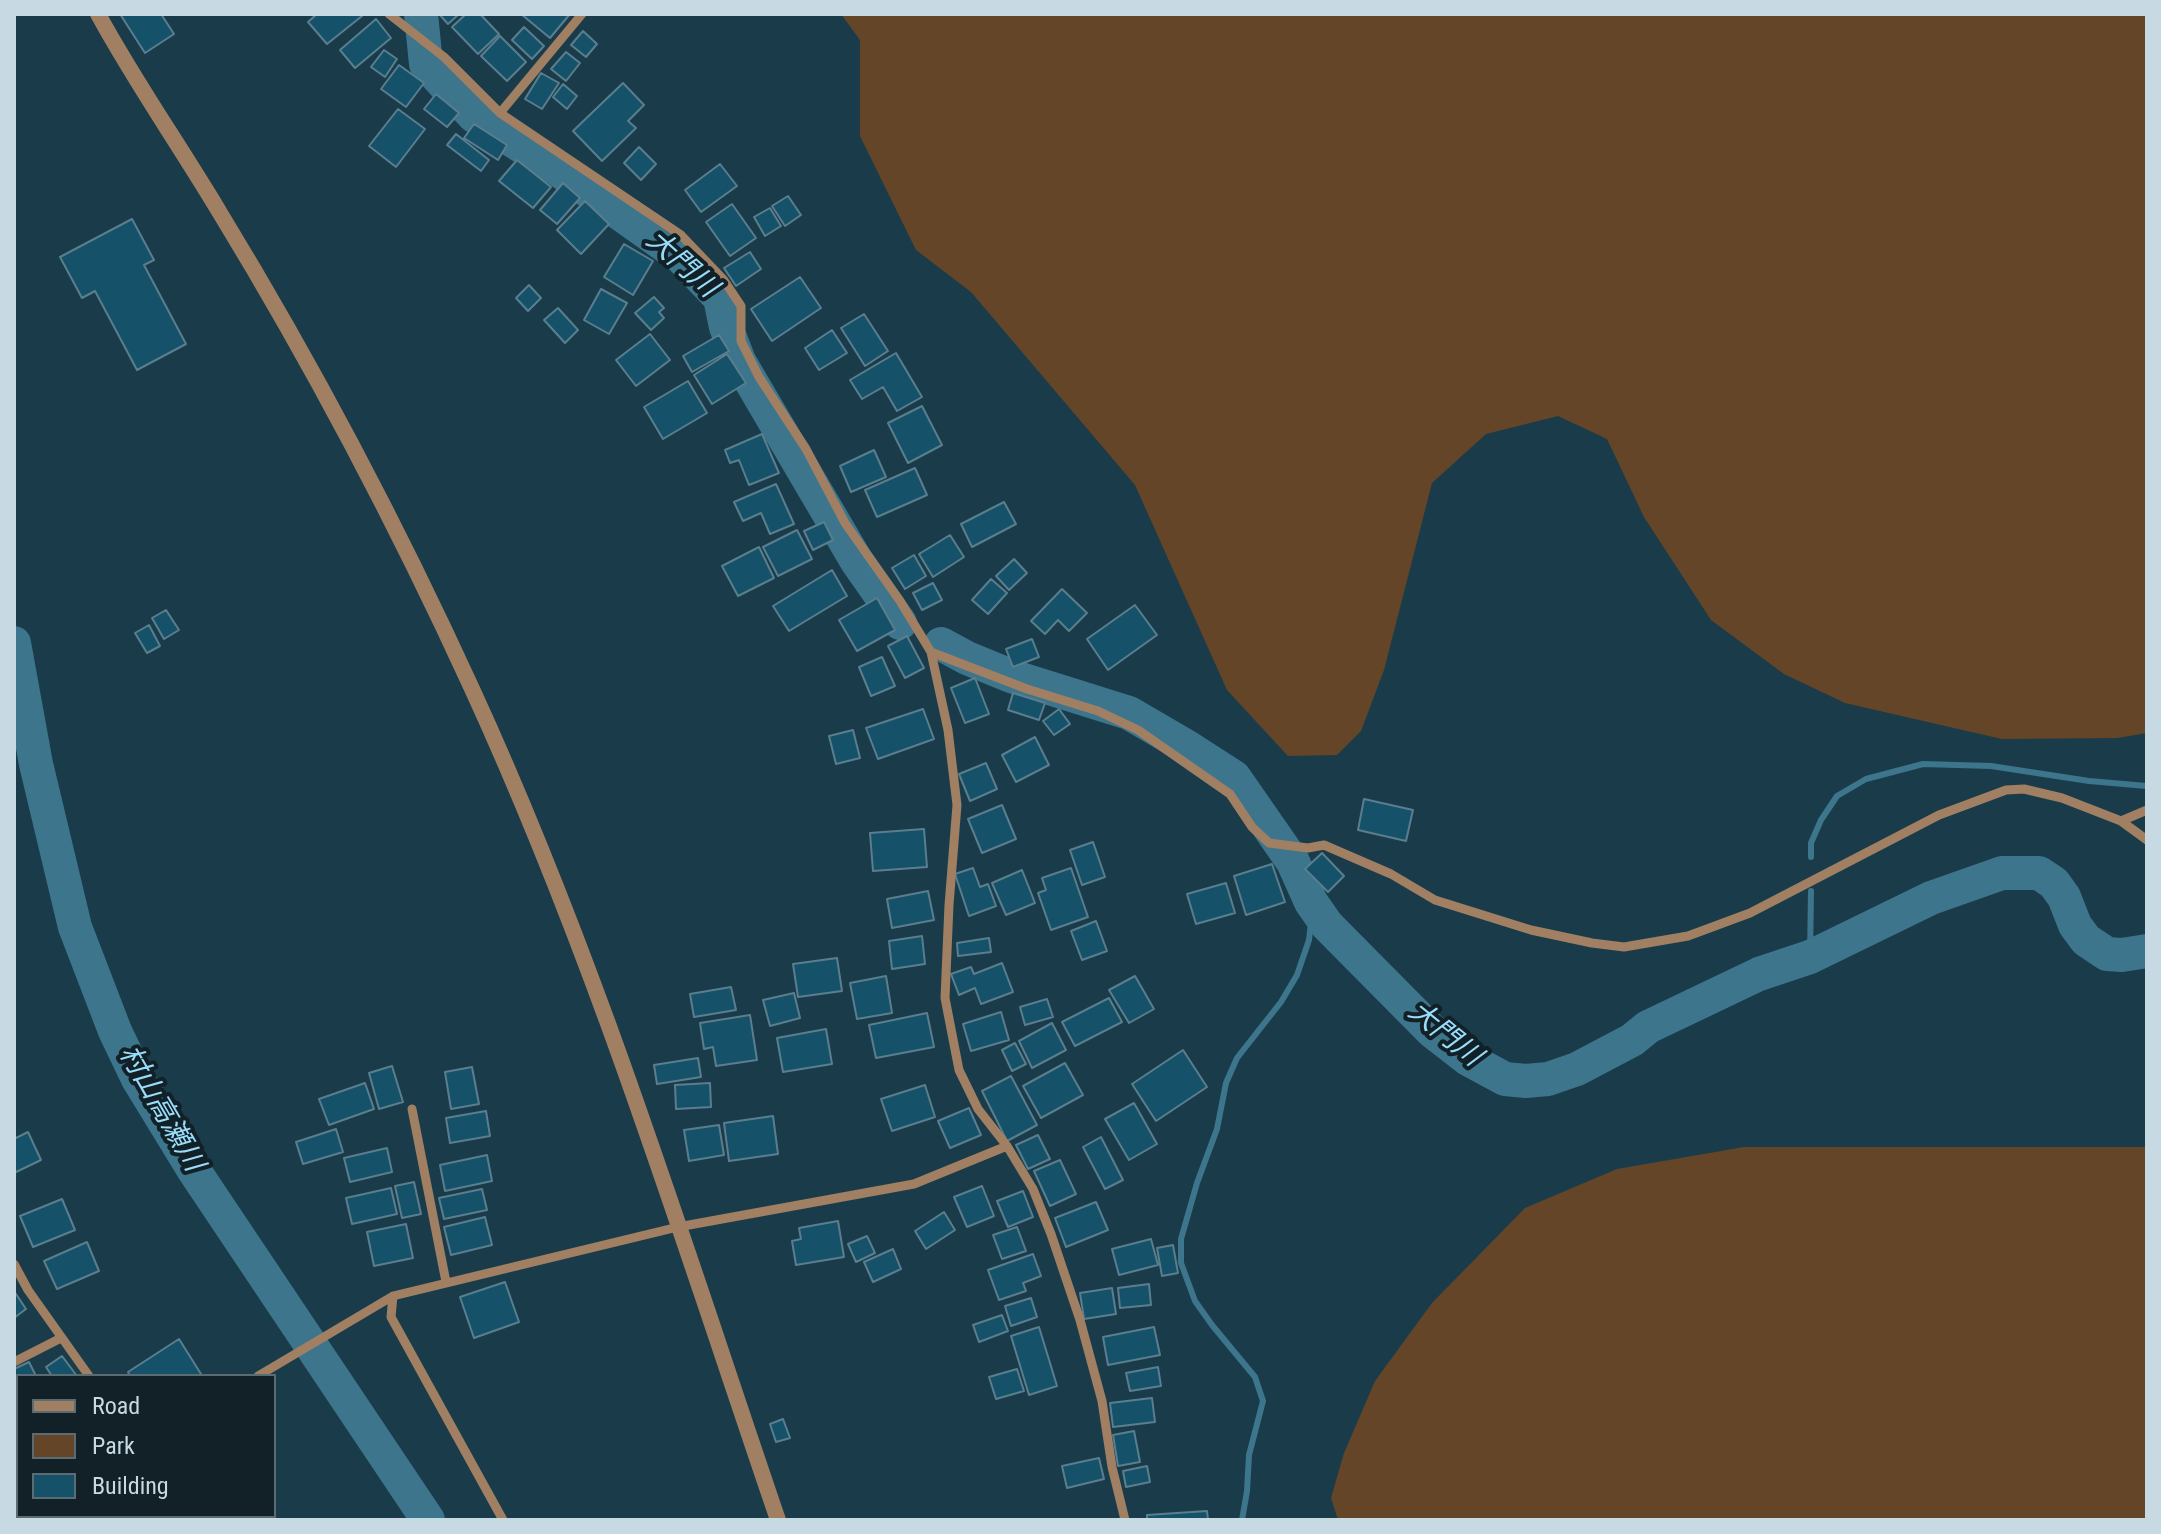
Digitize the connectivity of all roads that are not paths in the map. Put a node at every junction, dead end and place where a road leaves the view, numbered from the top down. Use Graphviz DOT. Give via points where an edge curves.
graph roads {
  1 [pos="98,14"];
  2 [pos="389,14"];
  3 [pos="582,14"];
  4 [pos="500,113"];
  5 [pos="931,652"];
  6 [pos="2147,810"];
  7 [pos="2121,821"];
  8 [pos="2147,840"];
  9 [pos="412,1109"];
  10 [pos="1007,1146"];
  11 [pos="678,1227"];
  12 [pos="14,1264"];
  13 [pos="446,1282"];
  14 [pos="388,1298"];
  15 [pos="61,1338"];
  16 [pos="14,1362"];
  17 [pos="88,1374"];
  18 [pos="261,1374"];
  19 [pos="503,1520"];
  20 [pos="778,1520"];
  21 [pos="1125,1520"];
  1 -- 11 [label="street" via="305,359 373,484 474,692 607,1018"];
  2 -- 4 [label="lane" via="444,57"];
  3 -- 4 [label="lane"];
  4 -- 5 [label="lane" via="681,235 723,279 741,306 741,341 759,377 845,523"];
  5 -- 7 [label="lane" via="1138,730 1230,794 1269,843 1324,845 1435,900 1592,943 1624,947 1688,936 1750,913 1939,815 2006,790 2062,798"];
  5 -- 10 [label="lane" via="957,805 945,998 959,1070 978,1109"];
  6 -- 7 [label="lane"];
  7 -- 8 [label="lane"];
  9 -- 13 [label="lane"];
  10 -- 11 [label="lane" via="914,1184"];
  10 -- 21 [label="lane" via="1033,1189 1080,1320"];
  11 -- 13 [label="lane"];
  11 -- 20 [label="street"];
  12 -- 15 [label="lane"];
  13 -- 14 [label="lane"];
  14 -- 18 [label="lane"];
  14 -- 19 [label="lane" via="391,1317"];
  15 -- 16 [label="lane"];
  15 -- 17 [label="lane"];
}
